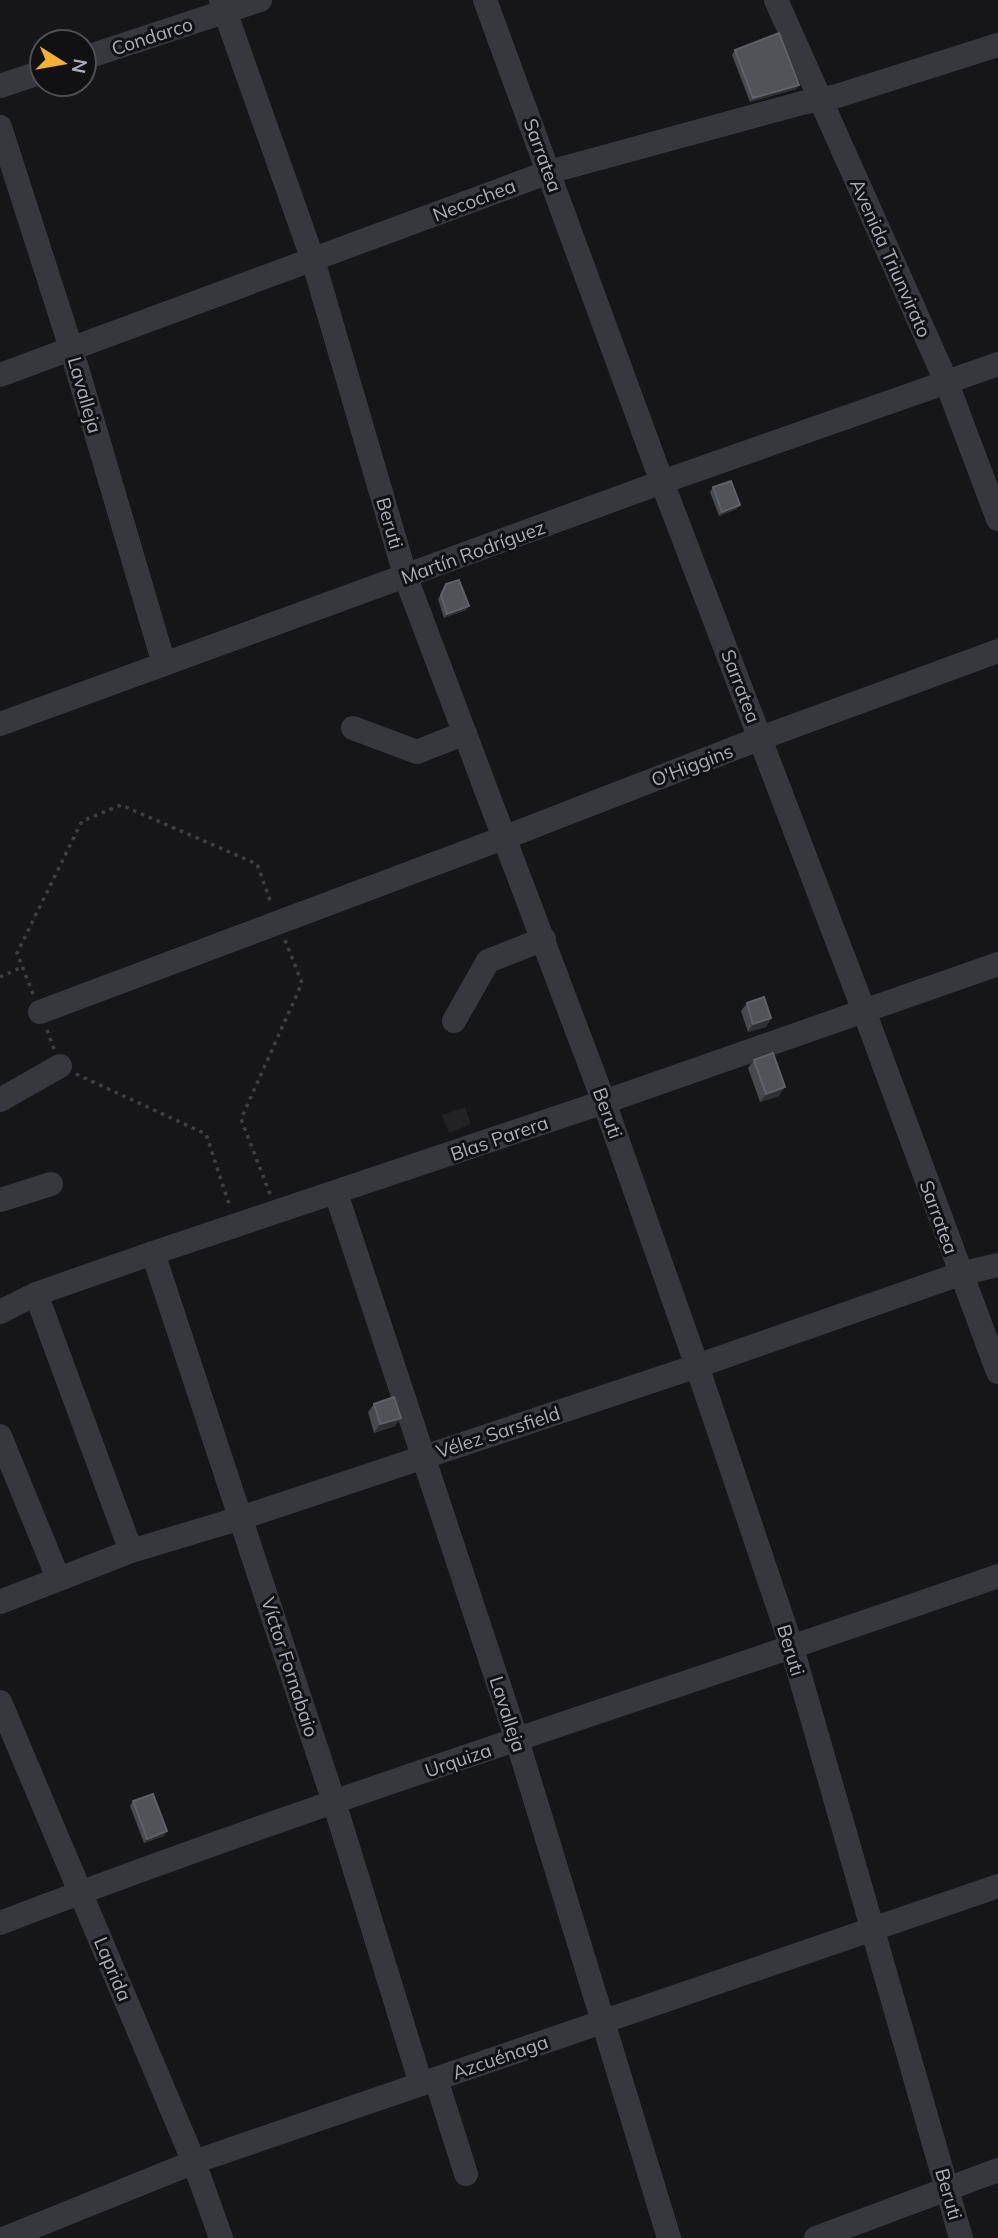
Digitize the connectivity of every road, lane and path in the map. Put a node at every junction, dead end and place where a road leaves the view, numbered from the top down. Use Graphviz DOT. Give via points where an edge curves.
graph roads {
  1 [pos="260,0"];
  2 [pos="485,0"];
  3 [pos="776,0"];
  4 [pos="223,6"];
  5 [pos="998,45"];
  6 [pos="98,53"];
  7 [pos="28,77"];
  8 [pos="0,86"];
  9 [pos="820,99"];
  10 [pos="0,127"];
  11 [pos="549,172"];
  12 [pos="313,260"];
  13 [pos="71,348"];
  14 [pos="998,364"];
  15 [pos="0,375"];
  16 [pos="946,381"];
  17 [pos="662,482"];
  18 [pos="998,519"];
  19 [pos="406,578"];
  20 [pos="998,651"];
  21 [pos="164,664"];
  22 [pos="0,724"];
  23 [pos="353,729"];
  24 [pos="465,733"];
  25 [pos="761,738"];
  26 [pos="506,837"];
  27 [pos="278,921"];
  28 [pos="544,939"];
  29 [pos="998,964"];
  30 [pos="22,967"];
  31 [pos="0,977"];
  32 [pos="864,1011"];
  33 [pos="40,1012"];
  34 [pos="454,1021"];
  35 [pos="60,1066"];
  36 [pos="0,1100"];
  37 [pos="604,1102"];
  38 [pos="51,1184"];
  39 [pos="336,1193"];
  40 [pos="261,1199"];
  41 [pos="0,1200"];
  42 [pos="241,1206"];
  43 [pos="153,1253"];
  44 [pos="998,1265"];
  45 [pos="960,1274"];
  46 [pos="36,1294"];
  47 [pos="0,1312"];
  48 [pos="697,1367"];
  49 [pos="998,1372"];
  50 [pos="0,1436"];
  51 [pos="421,1457"];
  52 [pos="241,1517"];
  53 [pos="131,1551"];
  54 [pos="998,1576"];
  55 [pos="58,1578"];
  56 [pos="0,1602"];
  57 [pos="792,1648"];
  58 [pos="0,1702"];
  59 [pos="517,1740"];
  60 [pos="334,1802"];
  61 [pos="998,1886"];
  62 [pos="81,1892"];
  63 [pos="0,1923"];
  64 [pos="873,1927"];
  65 [pos="604,2021"];
  66 [pos="428,2081"];
  67 [pos="194,2162"];
  68 [pos="998,2170"];
  69 [pos="466,2174"];
  70 [pos="948,2189"];
  71 [pos="6,2238"];
  72 [pos="222,2238"];
  73 [pos="669,2238"];
  74 [pos="816,2238"];
  75 [pos="961,2238"];
  1 -- 4 [label="street, Condarco"];
  2 -- 11 [label="street, Sarratea"];
  3 -- 9 [label="street, Avenida Triunvirato"];
  4 -- 6 [label="street, Condarco"];
  4 -- 12 [label="street, Beruti"];
  5 -- 9 [label="street, Necochea"];
  7 -- 8 [label="street"];
  9 -- 11 [label="street, Necochea"];
  9 -- 16 [label="street, Avenida Triunvirato"];
  10 -- 13 [label="street, Lavalleja"];
  11 -- 12 [label="street, Necochea"];
  11 -- 17 [label="street, Sarratea"];
  12 -- 13 [label="street, Necochea"];
  12 -- 19 [label="street, Beruti"];
  13 -- 15 [label="street, Necochea"];
  13 -- 21 [label="street, Lavalleja"];
  14 -- 16 [label="street, Martín Rodríguez"];
  16 -- 17 [label="street, Martín Rodríguez"];
  16 -- 18 [label="street, Avenida Triunvirato"];
  17 -- 19 [label="street, Martín Rodríguez"];
  17 -- 25 [label="street, Sarratea"];
  19 -- 21 [label="street, Martín Rodríguez"];
  19 -- 24 [label="street, Beruti"];
  20 -- 25 [label="street, O'Higgins"];
  21 -- 22 [label="street, Martín Rodríguez"];
  23 -- 24 [label="street" via="417,752"];
  24 -- 26 [label="street, Beruti"];
  25 -- 26 [label="street, O'Higgins"];
  25 -- 32 [label="street, Sarratea"];
  26 -- 27 [label="street, O'Higgins"];
  26 -- 28 [label="street, Beruti"];
  27 -- 30 [label="path" via="257,864 121,805 82,821 17,953"];
  27 -- 33 [label="street, O'Higgins"];
  27 -- 40 [label="path" via="302,983 241,1119 271,1196"];
  28 -- 34 [label="street" via="488,961"];
  28 -- 37 [label="street, Beruti"];
  29 -- 32 [label="street, Blas Parera"];
  30 -- 31 [label="path"];
  30 -- 33 [label="path"];
  32 -- 37 [label="street, Blas Parera"];
  32 -- 45 [label="street, Sarratea"];
  33 -- 35 [label="path"];
  35 -- 36 [label="street"];
  35 -- 42 [label="path" via="205,1134 231,1210"];
  37 -- 39 [label="street, Blas Parera"];
  37 -- 48 [label="street, Beruti"];
  38 -- 41 [label="street"];
  39 -- 43 [label="street, Blas Parera"];
  39 -- 51 [label="street, Lavalleja"];
  43 -- 46 [label="street, Blas Parera"];
  43 -- 52 [label="street, Víctor Fornabaio"];
  44 -- 45 [label="street, Vélez Sarsfield"];
  45 -- 48 [label="street, Vélez Sarsfield"];
  45 -- 49 [label="street, Sarratea"];
  46 -- 47 [label="street, Blas Parera"];
  46 -- 53 [label="street"];
  48 -- 51 [label="street, Vélez Sarsfield"];
  48 -- 57 [label="street, Beruti"];
  50 -- 55 [label="street"];
  51 -- 52 [label="street, Vélez Sarsfield"];
  51 -- 59 [label="street, Lavalleja"];
  52 -- 53 [label="street, Vélez Sarsfield"];
  52 -- 60 [label="street, Víctor Fornabaio"];
  53 -- 55 [label="street, Vélez Sarsfield"];
  54 -- 57 [label="street, Urquiza"];
  55 -- 56 [label="street, Vélez Sarsfield"];
  57 -- 59 [label="street, Urquiza"];
  57 -- 64 [label="street, Beruti"];
  58 -- 62 [label="street, Laprida"];
  59 -- 60 [label="street, Urquiza"];
  59 -- 65 [label="street, Lavalleja"];
  60 -- 62 [label="street, Urquiza"];
  60 -- 66 [label="street, Víctor Fornabaio"];
  61 -- 64 [label="street, Azcuénaga"];
  62 -- 63 [label="street, Urquiza"];
  62 -- 67 [label="street, Laprida"];
  64 -- 65 [label="street, Azcuénaga"];
  64 -- 70 [label="street, Beruti"];
  65 -- 66 [label="street, Azcuénaga"];
  65 -- 73 [label="street, Lavalleja"];
  66 -- 67 [label="street, Azcuénaga"];
  66 -- 69 [label="street, Víctor Fornabaio"];
  67 -- 71 [label="street, Azcuénaga"];
  67 -- 72 [label="street, Laprida"];
  68 -- 70 [label="street"];
  70 -- 74 [label="street"];
  70 -- 75 [label="street, Beruti"];
}
